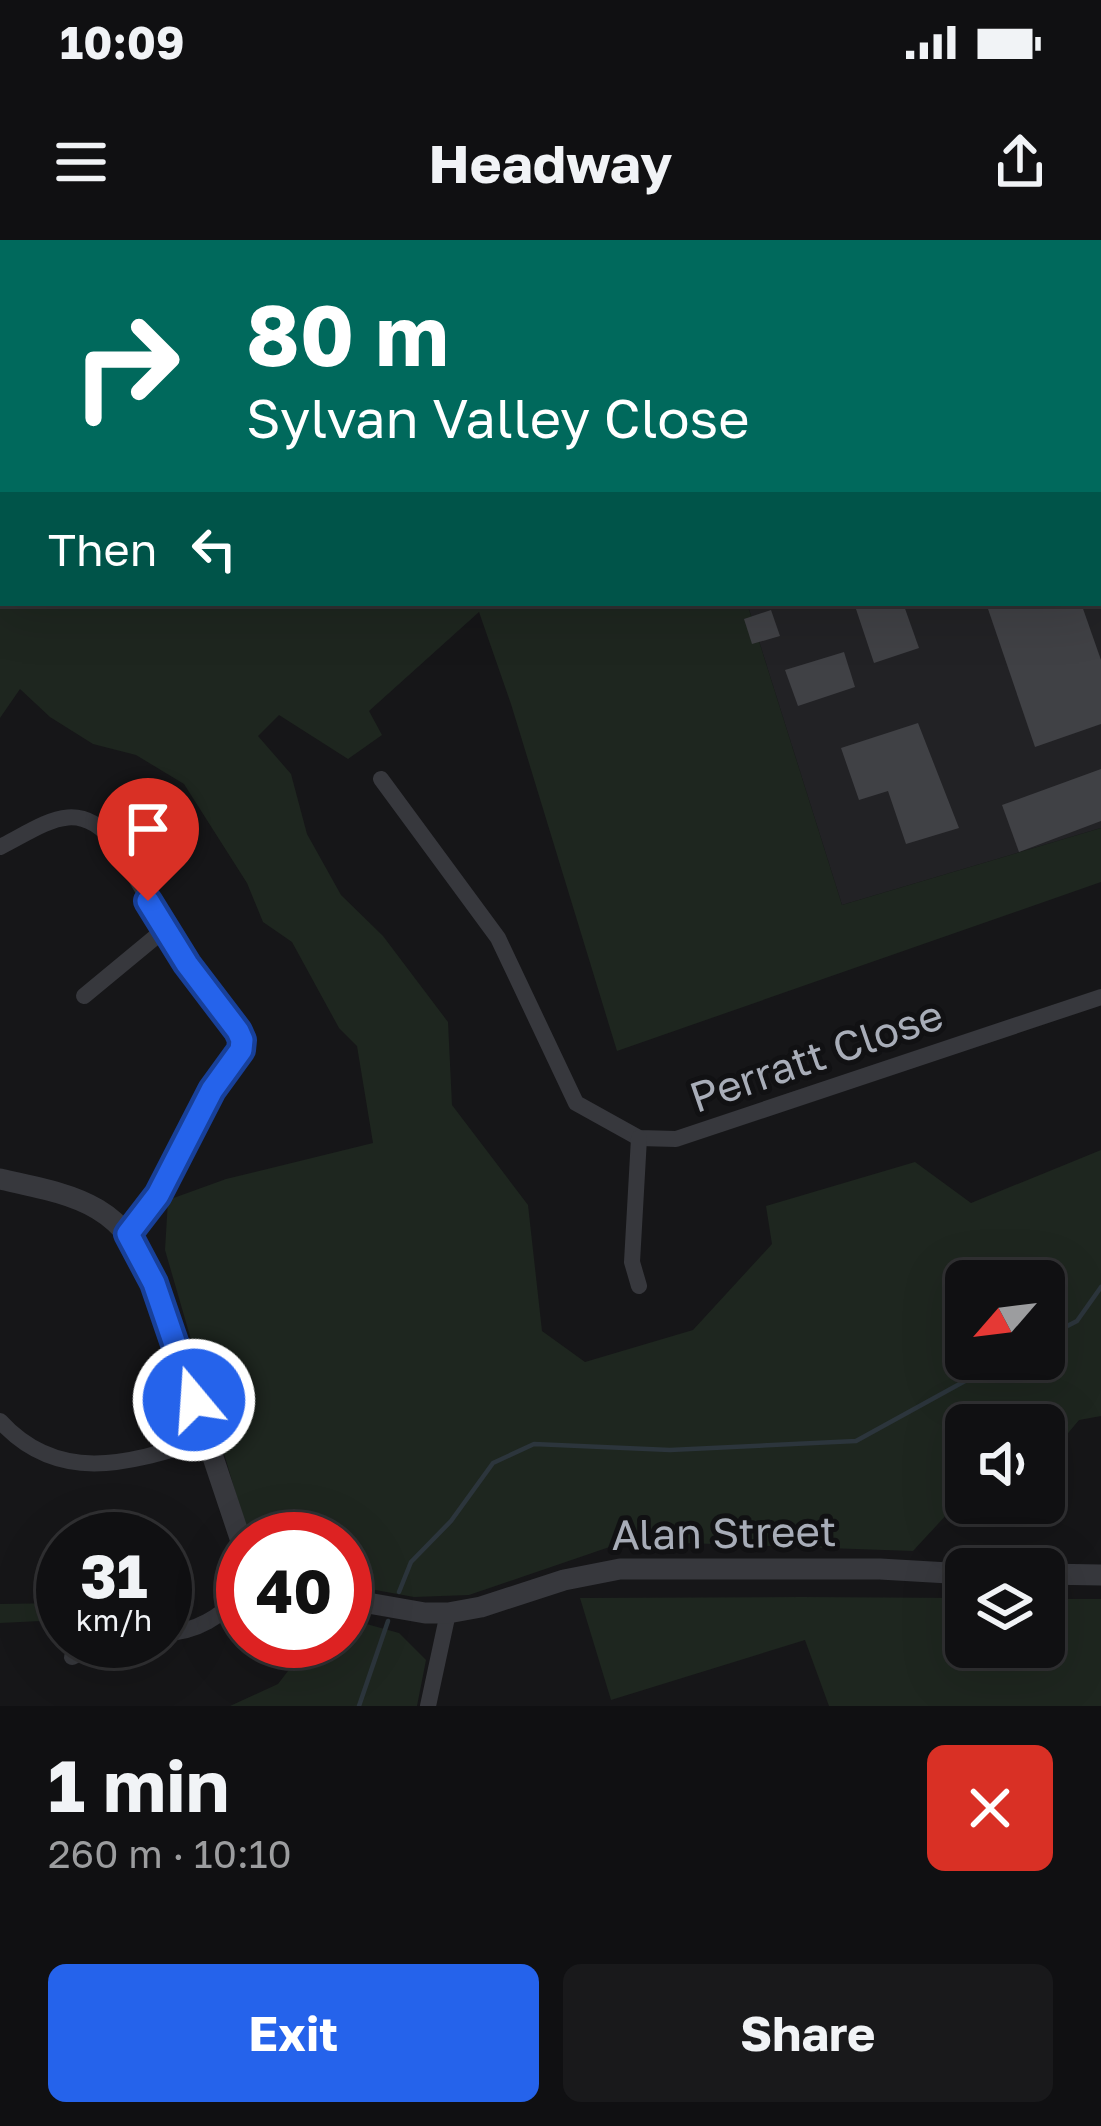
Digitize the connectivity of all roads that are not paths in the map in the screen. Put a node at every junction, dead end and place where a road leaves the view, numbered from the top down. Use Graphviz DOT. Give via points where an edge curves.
graph roads {
  1 [pos="381,779"];
  2 [pos="0,847"];
  3 [pos="165,929"];
  4 [pos="84,996"];
  5 [pos="1101,997"];
  6 [pos="639,1138"];
  7 [pos="0,1179"];
  8 [pos="128,1234"];
  9 [pos="639,1286"];
  10 [pos="0,1421"];
  11 [pos="207,1439"];
  12 [pos="232,1512"];
  13 [pos="945,1573"];
  14 [pos="1065,1574"];
  15 [pos="1101,1575"];
  16 [pos="372,1604"];
  17 [pos="448,1613"];
  18 [pos="428,1706"];
  1 -- 6 [label="street, Perratt Close" via="498,938 576,1103"];
  2 -- 3 [label="street" via="63,817 96,822"];
  3 -- 4 [label="street"];
  3 -- 8 [label="street" via="238,1031 241,1050"];
  5 -- 6 [label="street, Perratt Close" via="676,1139"];
  6 -- 9 [label="street" via="632,1262"];
  7 -- 8 [label="street" via="87,1202"];
  8 -- 11 [label="street" via="154,1283"];
  10 -- 11 [label="street" via="51,1459 92,1465"];
  11 -- 12 [label="street"];
  13 -- 17 [label="street, Alan Street" via="620,1570"];
  14 -- 15 [label="street"];
  16 -- 17 [label="street, Alan Street"];
  17 -- 18 [label="street"];
}
